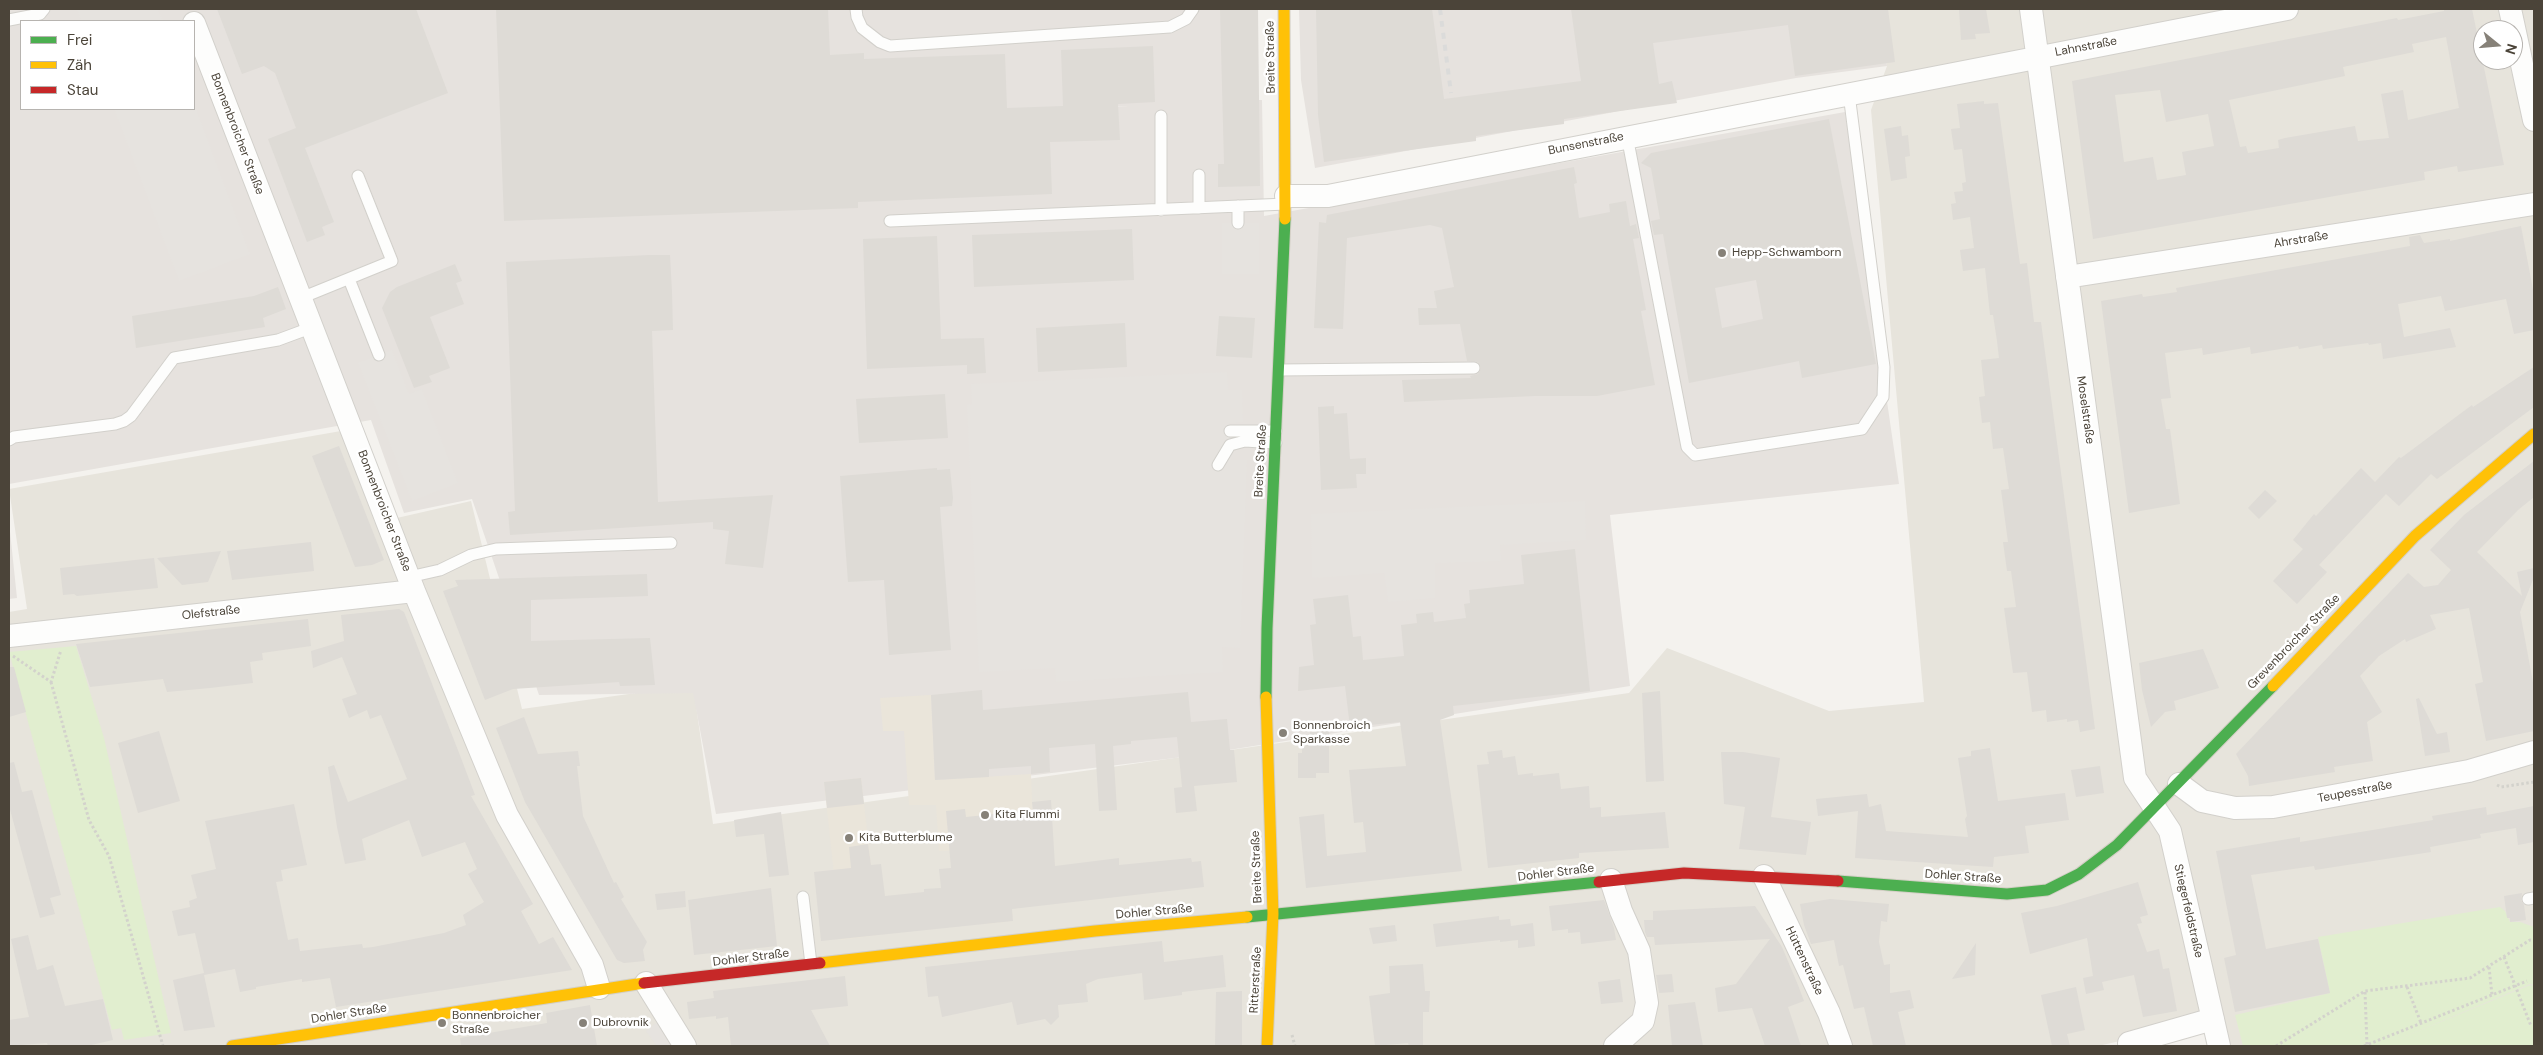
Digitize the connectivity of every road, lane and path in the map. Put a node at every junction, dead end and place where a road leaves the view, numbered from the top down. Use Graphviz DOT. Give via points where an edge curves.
graph roads {
  1 [pos="44,9"];
  2 [pos="856,9"];
  3 [pos="1193,9"];
  4 [pos="1284,9"];
  5 [pos="2031,9"];
  6 [pos="2287,9"];
  7 [pos="2510,9"];
  8 [pos="9,20"];
  9 [pos="195,27"];
  10 [pos="2038,56"];
  11 [pos="1885,87"];
  12 [pos="1849,94"];
  13 [pos="1161,116"];
  14 [pos="2534,120"];
  15 [pos="1627,136"];
  16 [pos="1199,175"];
  17 [pos="358,176"];
  18 [pos="1286,200"];
  19 [pos="2534,204"];
  20 [pos="1238,206"];
  21 [pos="1199,208"];
  22 [pos="1161,210"];
  23 [pos="890,221"];
  24 [pos="1238,223"];
  25 [pos="2067,277"];
  26 [pos="349,279"];
  27 [pos="302,298"];
  28 [pos="313,327"];
  29 [pos="379,355"];
  30 [pos="1474,368"];
  31 [pos="1279,370"];
  32 [pos="1230,431"];
  33 [pos="2534,434"];
  34 [pos="1276,437"];
  35 [pos="9,440"];
  36 [pos="1218,465"];
  37 [pos="671,543"];
  38 [pos="411,584"];
  39 [pos="69,628"];
  40 [pos="9,636"];
  41 [pos="9,653"];
  42 [pos="51,682"];
  43 [pos="2534,752"];
  44 [pos="2179,784"];
  45 [pos="2155,806"];
  46 [pos="2079,874"];
  47 [pos="1764,876"];
  48 [pos="1611,880"];
  49 [pos="803,896"];
  50 [pos="1273,914"];
  51 [pos="2534,940"];
  52 [pos="2504,957"];
  53 [pos="811,964"];
  54 [pos="2489,967"];
  55 [pos="2528,981"];
  56 [pos="646,983"];
  57 [pos="2515,986"];
  58 [pos="2407,987"];
  59 [pos="599,988"];
  60 [pos="2366,991"];
  61 [pos="2492,995"];
  62 [pos="2213,1020"];
  63 [pos="2422,1023"];
  64 [pos="2531,1026"];
  65 [pos="2127,1045"];
  66 [pos="163,1046"];
  67 [pos="232,1046"];
  68 [pos="685,1046"];
  69 [pos="1267,1046"];
  70 [pos="1614,1046"];
  71 [pos="1841,1046"];
  72 [pos="2219,1046"];
  73 [pos="2276,1046"];
  74 [pos="2366,1046"];
  1 -- 8 [label="lane" via="40,14"];
  2 -- 3 [label="lane" via="862,28 890,46 1170,27 1186,19"];
  4 -- 18 [label="main road, Breite Straße"];
  5 -- 10 [label="street, Moselstraße"];
  6 -- 10 [label="street, Lahnstraße"];
  7 -- 14 [label="street"];
  9 -- 27 [label="street, Bonnenbroicher Straße"];
  10 -- 11 [label="street, Lahnstraße"];
  10 -- 25 [label="street, Moselstraße"];
  11 -- 12 [label="street, Bunsenstraße"];
  12 -- 15 [label="street, Bunsenstraße"];
  12 -- 15 [label="lane" via="1884,367 1884,397 1862,429 1695,456 1687,447"];
  13 -- 22 [label="lane"];
  15 -- 18 [label="street, Bunsenstraße" via="1328,196"];
  16 -- 21 [label="lane"];
  17 -- 26 [label="lane" via="392,261"];
  18 -- 20 [label="lane"];
  18 -- 31 [label="main road, Breite Straße"];
  19 -- 25 [label="street, Ahrstraße"];
  20 -- 21 [label="lane"];
  20 -- 24 [label="lane"];
  21 -- 22 [label="lane"];
  22 -- 23 [label="lane"];
  25 -- 45 [label="street, Moselstraße" via="2135,778"];
  26 -- 27 [label="lane"];
  26 -- 29 [label="lane"];
  27 -- 28 [label="street, Bonnenbroicher Straße"];
  28 -- 35 [label="lane" via="278,340 174,358 124,421"];
  28 -- 38 [label="street, Bonnenbroicher Straße"];
  30 -- 31 [label="lane"];
  31 -- 34 [label="main road, Breite Straße"];
  32 -- 34 [label="lane"];
  33 -- 44 [label="main road, Grevenbroicher Straße" via="2415,536"];
  34 -- 36 [label="lane" via="1230,445"];
  34 -- 50 [label="main road, Breite Straße" via="1267,628 1266,733"];
  37 -- 38 [label="lane" via="496,549 471,555"];
  38 -- 39 [label="street, Olefstraße"];
  38 -- 59 [label="street, Bonnenbroicher Straße" via="507,815 592,965"];
  39 -- 40 [label="street, Olefstraße"];
  39 -- 42 [label="path"];
  41 -- 42 [label="path"];
  42 -- 66 [label="path" via="89,820 109,856"];
  43 -- 44 [label="street, Teupesstraße" via="2470,771 2273,807 2235,808 2202,801"];
  44 -- 45 [label="main road, Grevenbroicher Straße"];
  45 -- 46 [label="main road, Grevenbroicher Straße" via="2117,845"];
  45 -- 62 [label="street, Stiegerfeldstraße" via="2170,830"];
  46 -- 47 [label="main road, Dohler Straße" via="2048,890 2007,894"];
  47 -- 48 [label="main road, Dohler Straße" via="1684,874"];
  47 -- 71 [label="street, Hüttenstraße"];
  48 -- 50 [label="main road, Dohler Straße"];
  48 -- 70 [label="street" via="1639,951 1647,1003 1643,1021"];
  49 -- 53 [label="lane"];
  50 -- 53 [label="main road, Dohler Straße"];
  50 -- 69 [label="main road, Ritterstraße"];
  51 -- 52 [label="path"];
  52 -- 54 [label="path"];
  52 -- 57 [label="path"];
  53 -- 56 [label="main road, Dohler Straße"];
  54 -- 58 [label="path" via="2470,978"];
  54 -- 61 [label="path"];
  55 -- 57 [label="path"];
  56 -- 59 [label="main road, Dohler Straße"];
  56 -- 68 [label="street"];
  57 -- 61 [label="path"];
  57 -- 64 [label="path"];
  58 -- 60 [label="path"];
  58 -- 63 [label="path"];
  59 -- 67 [label="main road, Dohler Straße"];
  60 -- 73 [label="path"];
  60 -- 74 [label="path"];
  61 -- 63 [label="path"];
  62 -- 65 [label="street"];
  62 -- 72 [label="street, Stiegerfeldstraße"];
  63 -- 74 [label="path"];
}
